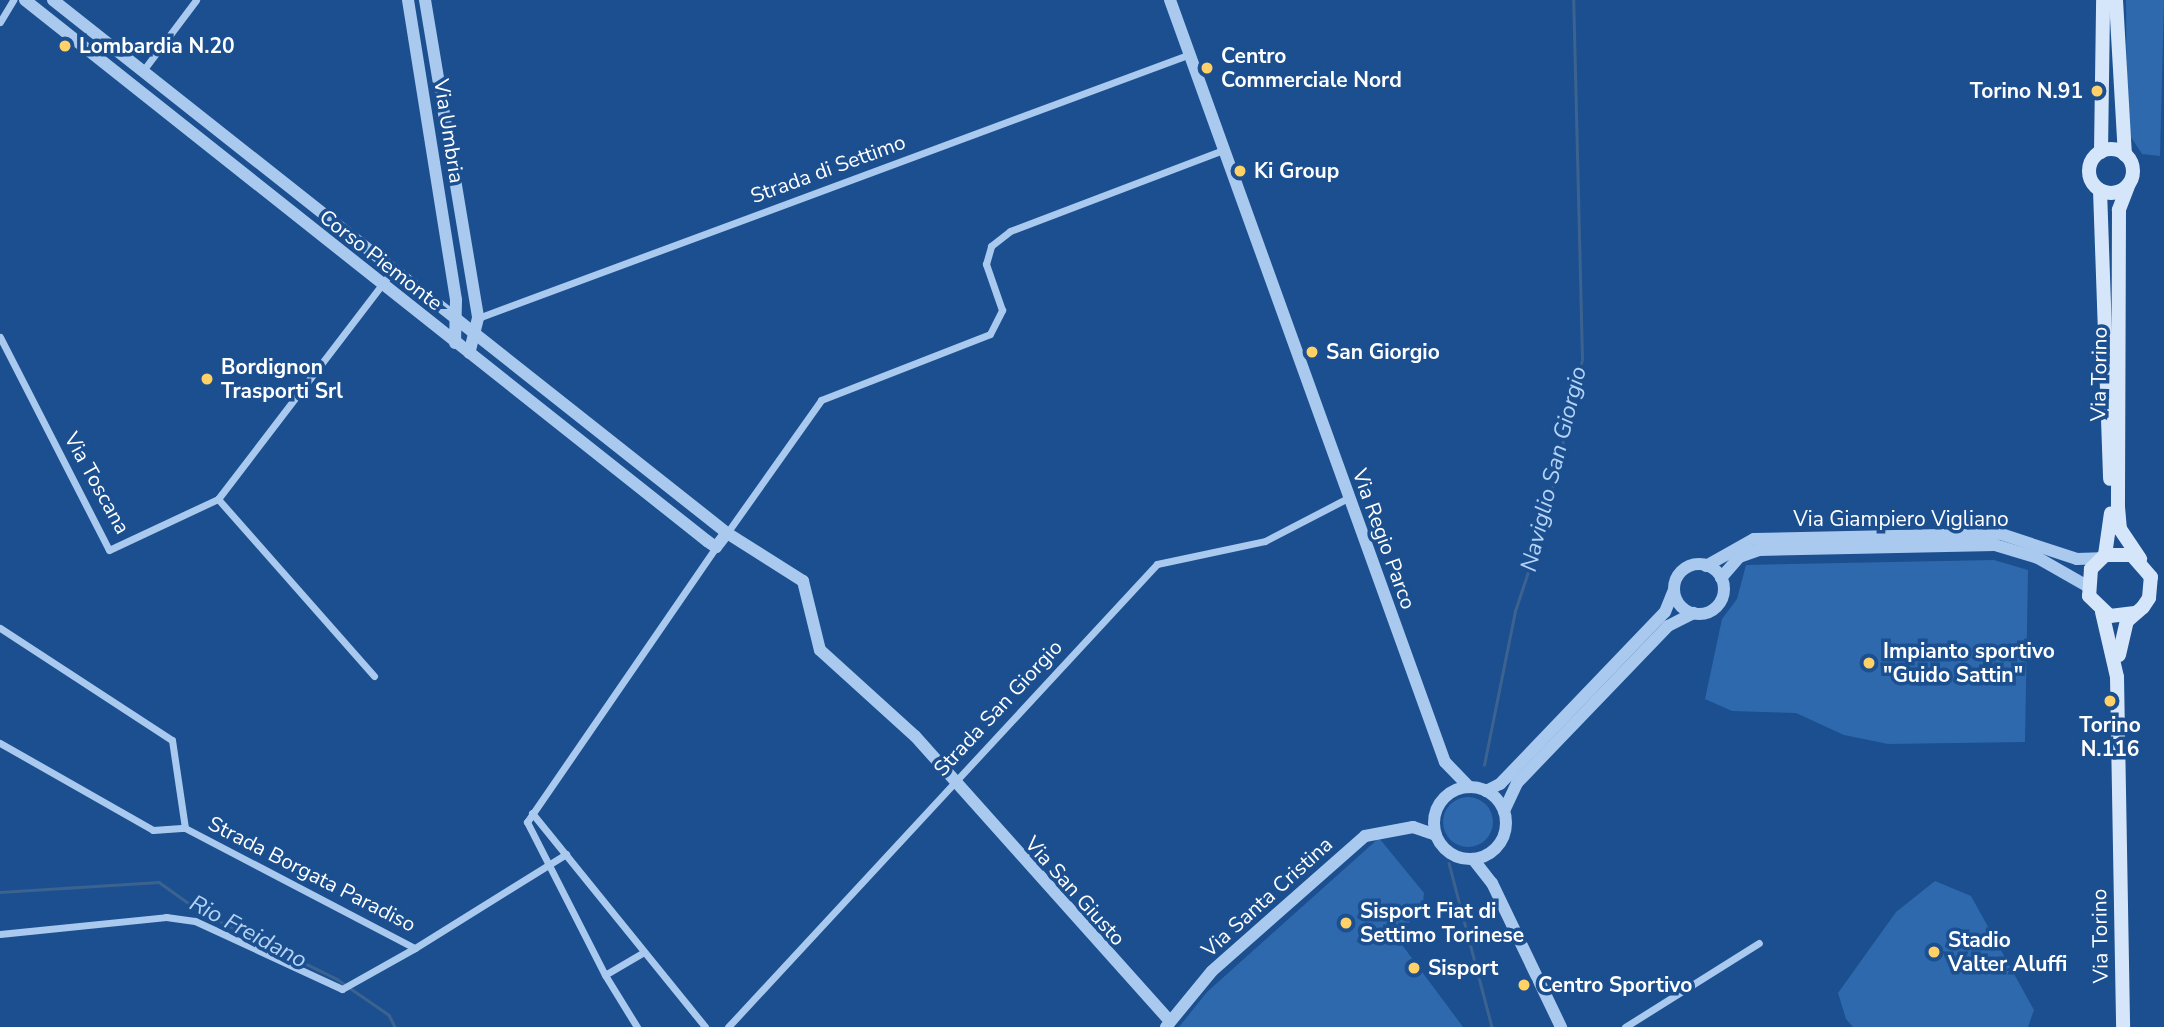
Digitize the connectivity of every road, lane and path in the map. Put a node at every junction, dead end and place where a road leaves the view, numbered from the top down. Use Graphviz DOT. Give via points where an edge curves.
graph roads {
  1 [pos="13,0"];
  2 [pos="24,0"];
  3 [pos="53,0"];
  4 [pos="196,0"];
  5 [pos="408,0"];
  6 [pos="425,0"];
  7 [pos="1170,0"];
  8 [pos="2103,0"];
  9 [pos="2116,0"];
  10 [pos="0,22"];
  11 [pos="1191,53"];
  12 [pos="434,58"];
  13 [pos="418,61"];
  14 [pos="141,73"];
  15 [pos="160,88"];
  16 [pos="150,104"];
  17 [pos="210,127"];
  18 [pos="199,142"];
  19 [pos="1223,150"];
  20 [pos="2101,152"];
  21 [pos="2126,155"];
  22 [pos="2128,186"];
  23 [pos="2100,190"];
  24 [pos="459,202"];
  25 [pos="442,208"];
  26 [pos="393,270"];
  27 [pos="382,285"];
  28 [pos="478,318"];
  29 [pos="458,320"];
  30 [pos="476,334"];
  31 [pos="0,337"];
  32 [pos="455,343"];
  33 [pos="469,354"];
  34 [pos="648,470"];
  35 [pos="636,485"];
  36 [pos="1348,498"];
  37 [pos="218,499"];
  38 [pos="727,533"];
  39 [pos="716,548"];
  40 [pos="2103,557"];
  41 [pos="2140,559"];
  42 [pos="1706,566"];
  43 [pos="1721,578"];
  44 [pos="2087,586"];
  45 [pos="1674,590"];
  46 [pos="2102,612"];
  47 [pos="1694,613"];
  48 [pos="2135,613"];
  49 [pos="0,628"];
  50 [pos="374,676"];
  51 [pos="2118,677"];
  52 [pos="0,743"];
  53 [pos="1449,770"];
  54 [pos="955,783"];
  55 [pos="1468,787"];
  56 [pos="1486,791"];
  57 [pos="1447,795"];
  58 [pos="1437,809"];
  59 [pos="1504,811"];
  60 [pos="532,813"];
  61 [pos="1413,827"];
  62 [pos="185,828"];
  63 [pos="1436,835"];
  64 [pos="1491,852"];
  65 [pos="566,854"];
  66 [pos="1473,859"];
  67 [pos="545,866"];
  68 [pos="1492,883"];
  69 [pos="0,934"];
  70 [pos="1759,943"];
  71 [pos="415,948"];
  72 [pos="645,952"];
  73 [pos="605,975"];
  74 [pos="1168,1024"];
  75 [pos="637,1027"];
  76 [pos="705,1027"];
  77 [pos="728,1027"];
  78 [pos="1561,1027"];
  79 [pos="1625,1027"];
  80 [pos="2123,1027"];
  1 -- 10 [label="street"];
  2 -- 16 [label="street, Corso Piemonte"];
  3 -- 14 [label="street, Corso Piemonte"];
  4 -- 14 [label="street"];
  5 -- 13 [label="street, Via Umbria"];
  6 -- 12 [label="street, Via Umbria"];
  7 -- 11 [label="street"];
  8 -- 20 [label="main road"];
  9 -- 21 [label="main road"];
  11 -- 19 [label="street"];
  11 -- 28 [label="street, Strada di Settimo"];
  12 -- 13 [label="street, Via Umbria"];
  12 -- 24 [label="street, Via Umbria"];
  13 -- 25 [label="street, Via Umbria"];
  14 -- 15 [label="street, Corso Piemonte"];
  15 -- 16 [label="street"];
  15 -- 17 [label="street, Corso Piemonte"];
  16 -- 18 [label="street, Corso Piemonte"];
  17 -- 18 [label="street"];
  17 -- 26 [label="street, Corso Piemonte"];
  18 -- 27 [label="street, Corso Piemonte"];
  19 -- 36 [label="street, Via Regio Parco"];
  19 -- 38 [label="street" via="1010,231 991,246 986,264 1002,310 990,334 821,400"];
  20 -- 21 [label="main road"];
  20 -- 23 [label="main road" via="2089,170"];
  21 -- 22 [label="main road" via="2133,171"];
  22 -- 23 [label="main road" via="2115,193"];
  22 -- 41 [label="main road, Via Torino" via="2119,210 2118,507 2120,529"];
  23 -- 40 [label="main road, Via Torino" via="2111,493"];
  24 -- 25 [label="street, Via Umbria"];
  24 -- 28 [label="street, Via Umbria"];
  25 -- 29 [label="street, Via Umbria"];
  26 -- 27 [label="street, Via Toscana"];
  26 -- 29 [label="street, Corso Piemonte"];
  27 -- 32 [label="street, Corso Piemonte"];
  27 -- 37 [label="street, Via Toscana"];
  28 -- 30 [label="street, Via Umbria"];
  29 -- 30 [label="street, Corso Piemonte"];
  29 -- 32 [label="street, Via Umbria"];
  30 -- 33 [label="street, Via Umbria"];
  30 -- 34 [label="street, Corso Piemonte"];
  31 -- 37 [label="street, Via Toscana" via="109,550"];
  32 -- 33 [label="street, Corso Piemonte"];
  33 -- 35 [label="street, Corso Piemonte"];
  34 -- 35 [label="street"];
  34 -- 38 [label="street, Corso Piemonte"];
  35 -- 39 [label="street, Corso Piemonte"];
  36 -- 53 [label="street, Via Regio Parco"];
  36 -- 54 [label="street, Strada San Giorgio" via="1265,541 1157,564"];
  37 -- 50 [label="street"];
  38 -- 39 [label="street"];
  38 -- 54 [label="street, Via San Giusto" via="803,582 818,648 915,736"];
  39 -- 60 [label="street"];
  40 -- 41 [label="main road"];
  40 -- 42 [label="street, Via Giampiero Vigliano" via="2070,558 2001,534 1768,539 1744,542"];
  40 -- 44 [label="main road"];
  41 -- 48 [label="main road" via="2152,587"];
  42 -- 43 [label="street"];
  42 -- 45 [label="street" via="1686,568"];
  43 -- 44 [label="street, Via Giampiero Vigliano" via="1752,551 1995,545 2029,555"];
  43 -- 47 [label="street" via="1721,601 1710,612"];
  44 -- 46 [label="main road"];
  45 -- 47 [label="street" via="1680,605"];
  45 -- 56 [label="street" via="1665,612 1500,784"];
  46 -- 48 [label="main road"];
  46 -- 51 [label="main road"];
  47 -- 59 [label="street" via="1676,618 1517,782"];
  48 -- 51 [label="main road" via="2122,636"];
  49 -- 62 [label="street, Strada Borgata Paradiso" via="165,733 178,751"];
  51 -- 80 [label="main road, Via Torino"];
  52 -- 62 [label="street, Strada Borgata Paradiso" via="153,830"];
  53 -- 55 [label="street, Via Regio Parco"];
  53 -- 57 [label="street, Via Regio Parco"];
  54 -- 74 [label="street, Via San Giusto"];
  54 -- 77 [label="street, Strada San Giorgio"];
  55 -- 56 [label="street"];
  55 -- 57 [label="street"];
  56 -- 59 [label="street"];
  57 -- 58 [label="street"];
  58 -- 61 [label="street, Via Santa Cristina"];
  58 -- 63 [label="street"];
  59 -- 64 [label="street" via="1504,834"];
  60 -- 65 [label="street"];
  60 -- 67 [label="street" via="527,830"];
  61 -- 63 [label="street"];
  61 -- 74 [label="street, Via Santa Cristina" via="1360,839 1212,971"];
  62 -- 71 [label="street, Strada Borgata Paradiso"];
  63 -- 66 [label="street" via="1451,853"];
  64 -- 66 [label="street"];
  64 -- 68 [label="street"];
  65 -- 67 [label="street, Strada Borgata Paradiso"];
  65 -- 72 [label="street"];
  66 -- 68 [label="street"];
  67 -- 71 [label="street, Strada Borgata Paradiso"];
  67 -- 73 [label="street"];
  68 -- 78 [label="street"];
  69 -- 71 [label="street" via="166,917 195,921 342,989"];
  70 -- 79 [label="street"];
  72 -- 73 [label="street"];
  72 -- 76 [label="street"];
  73 -- 75 [label="street"];
}
